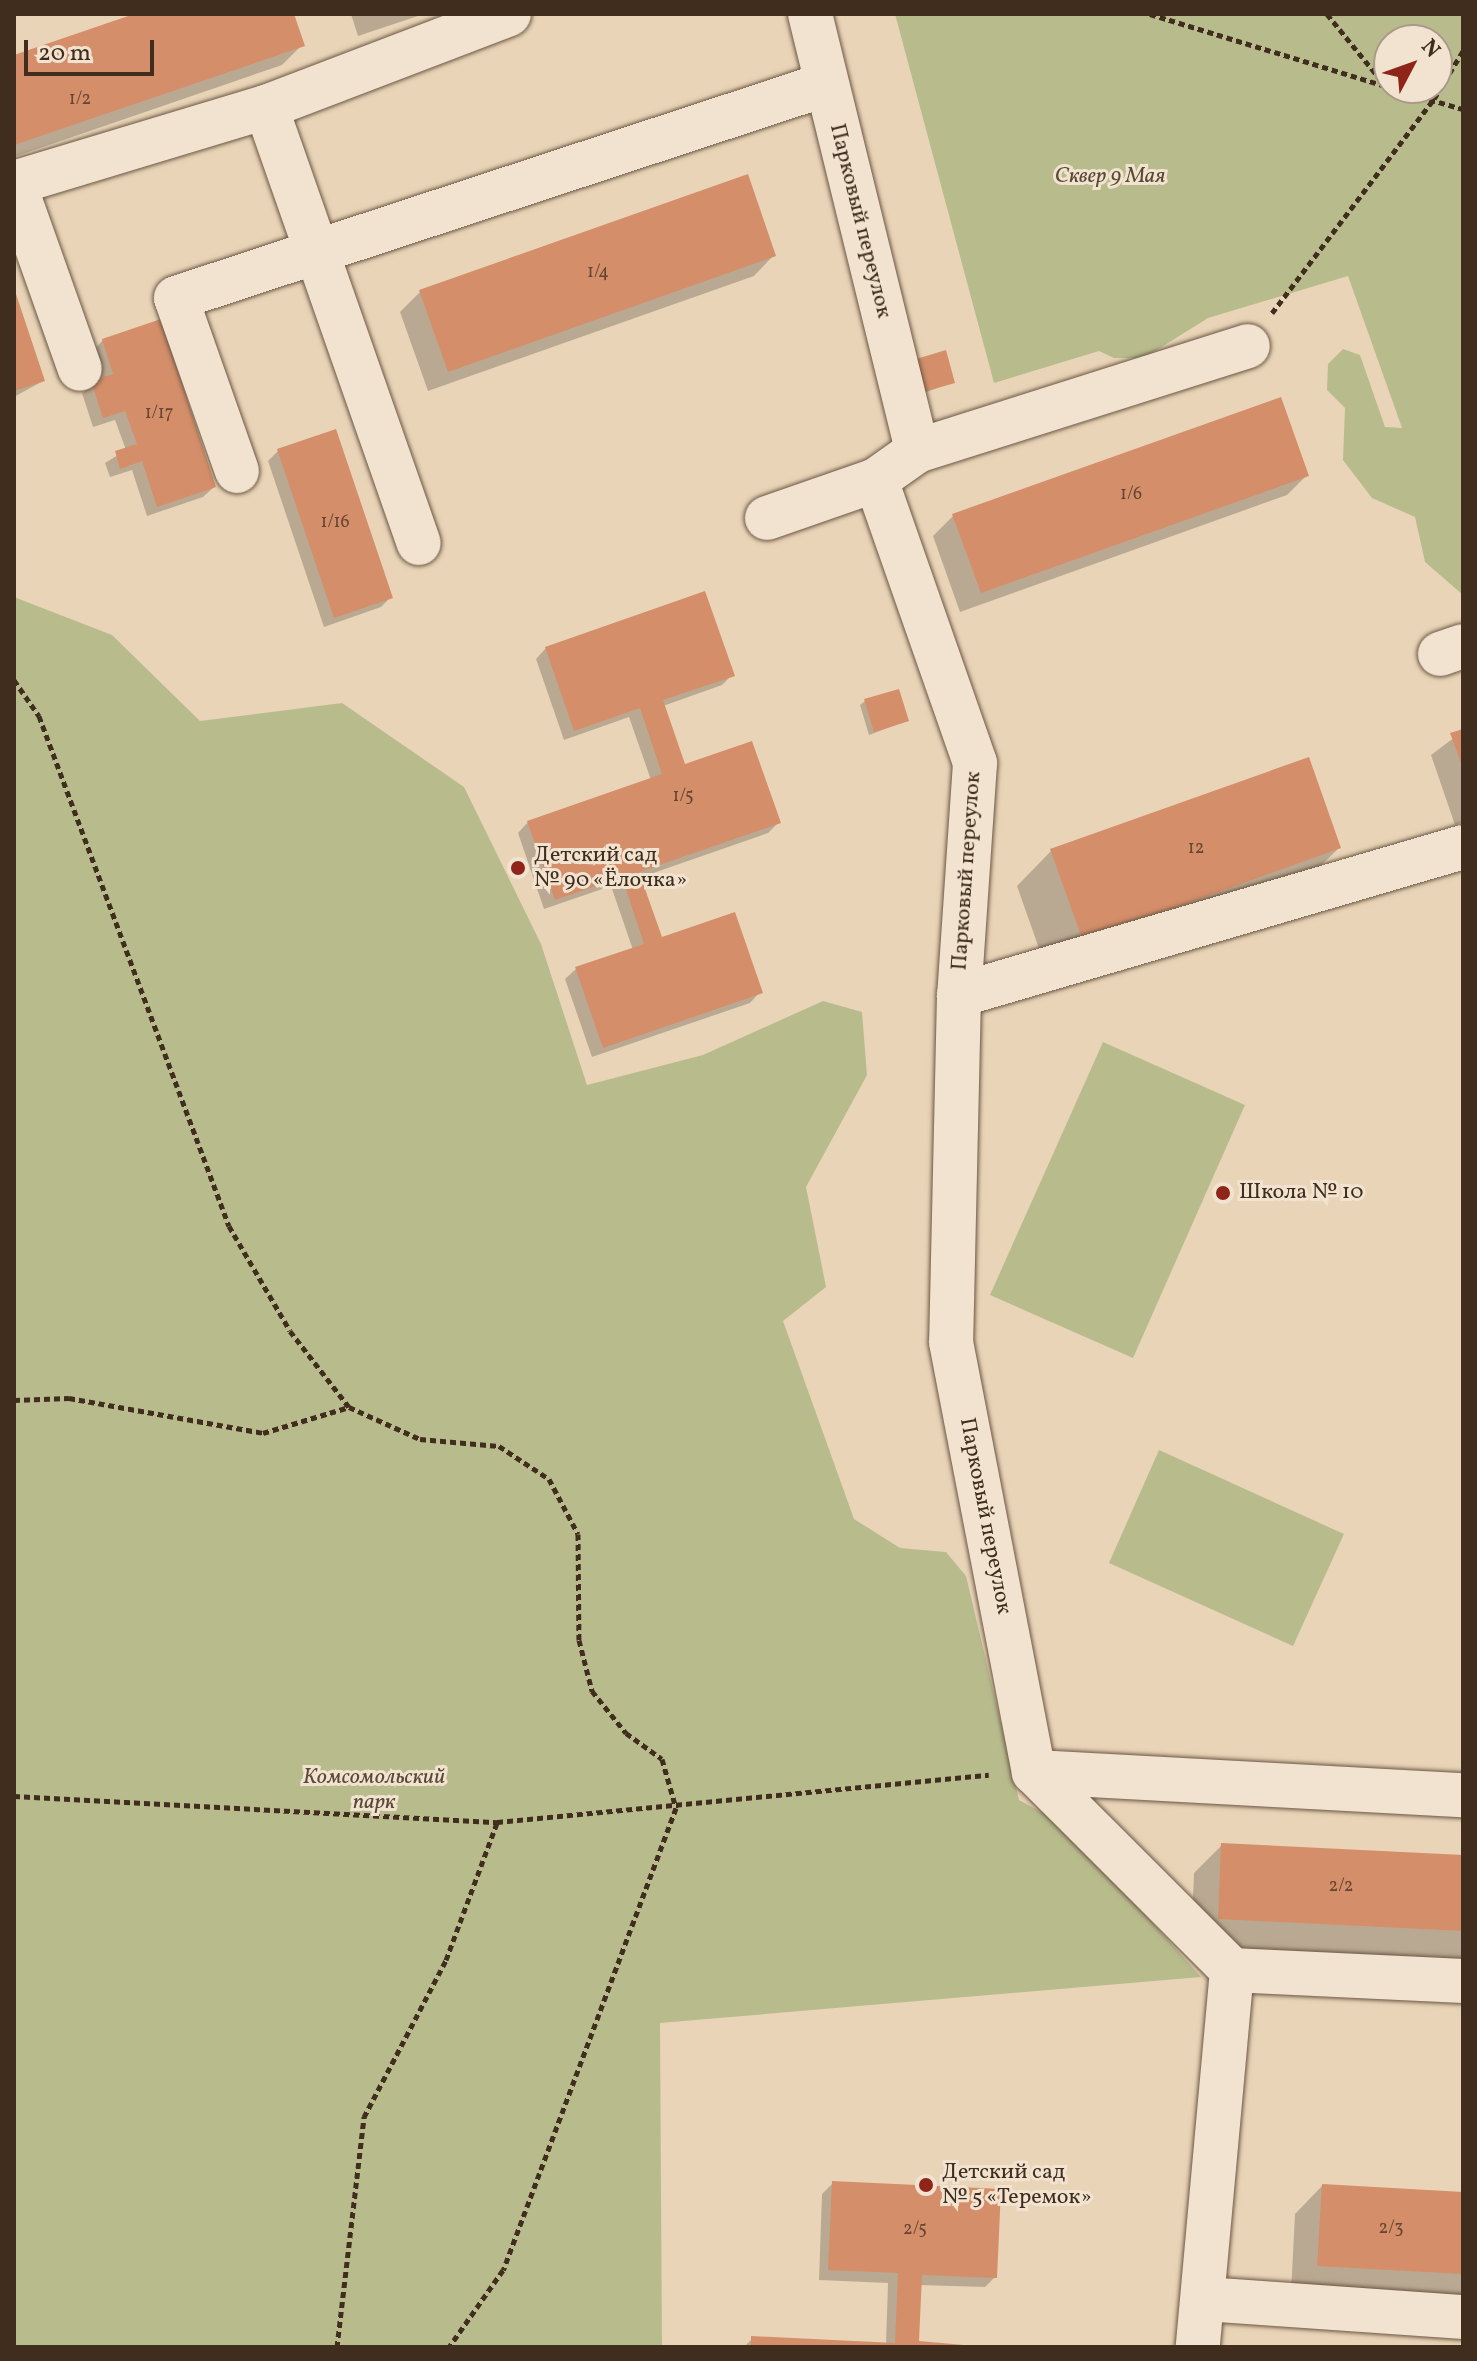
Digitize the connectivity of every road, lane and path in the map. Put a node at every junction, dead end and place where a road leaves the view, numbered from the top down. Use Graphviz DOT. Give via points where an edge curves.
graph roads {
  1 [pos="509,14"];
  2 [pos="810,14"];
  3 [pos="1150,14"];
  4 [pos="1327,14"];
  5 [pos="1373,68"];
  6 [pos="1373,82"];
  7 [pos="827,84"];
  8 [pos="1430,104"];
  9 [pos="266,107"];
  10 [pos="14,183"];
  11 [pos="316,249"];
  12 [pos="1248,346"];
  13 [pos="80,369"];
  14 [pos="917,451"];
  15 [pos="237,471"];
  16 [pos="876,480"];
  17 [pos="767,518"];
  18 [pos="419,543"];
  19 [pos="14,680"];
  20 [pos="1463,847"];
  21 [pos="959,995"];
  22 [pos="14,1400"];
  23 [pos="349,1407"];
  24 [pos="1034,1772"];
  25 [pos="1463,1795"];
  26 [pos="14,1796"];
  27 [pos="676,1808"];
  28 [pos="497,1822"];
  29 [pos="1232,1970"];
  30 [pos="1463,1981"];
  31 [pos="1205,2299"];
  32 [pos="1463,2317"];
  33 [pos="337,2347"];
  34 [pos="449,2347"];
  35 [pos="1198,2347"];
  1 -- 9 [label="lane"];
  2 -- 7 [label="lane, Парковый переулок"];
  3 -- 6 [label="path"];
  4 -- 5 [label="path"];
  7 -- 11 [label="lane"];
  7 -- 14 [label="lane, Парковый переулок"];
  8 -- 12 [label="path"];
  9 -- 10 [label="lane"];
  9 -- 11 [label="lane"];
  10 -- 13 [label="lane"];
  11 -- 15 [label="lane" via="176,298"];
  11 -- 18 [label="lane"];
  12 -- 14 [label="lane"];
  14 -- 16 [label="lane"];
  16 -- 17 [label="lane"];
  16 -- 21 [label="lane, Парковый переулок" via="975,763"];
  19 -- 23 [label="path" via="39,716 229,1226 290,1331"];
  20 -- 21 [label="lane"];
  21 -- 24 [label="lane, Парковый переулок" via="951,1342"];
  22 -- 23 [label="path" via="69,1398 263,1433"];
  23 -- 27 [label="path" via="420,1439 499,1446 549,1479 578,1534 579,1640 592,1691 626,1733 662,1759"];
  24 -- 25 [label="lane"];
  24 -- 27 [label="path"];
  24 -- 29 [label="lane"];
  26 -- 28 [label="path"];
  27 -- 28 [label="path"];
  27 -- 34 [label="path" via="503,2270"];
  28 -- 33 [label="path" via="446,1960 364,2117"];
  29 -- 30 [label="lane"];
  29 -- 31 [label="lane"];
  31 -- 32 [label="lane"];
  31 -- 35 [label="lane"];
}
